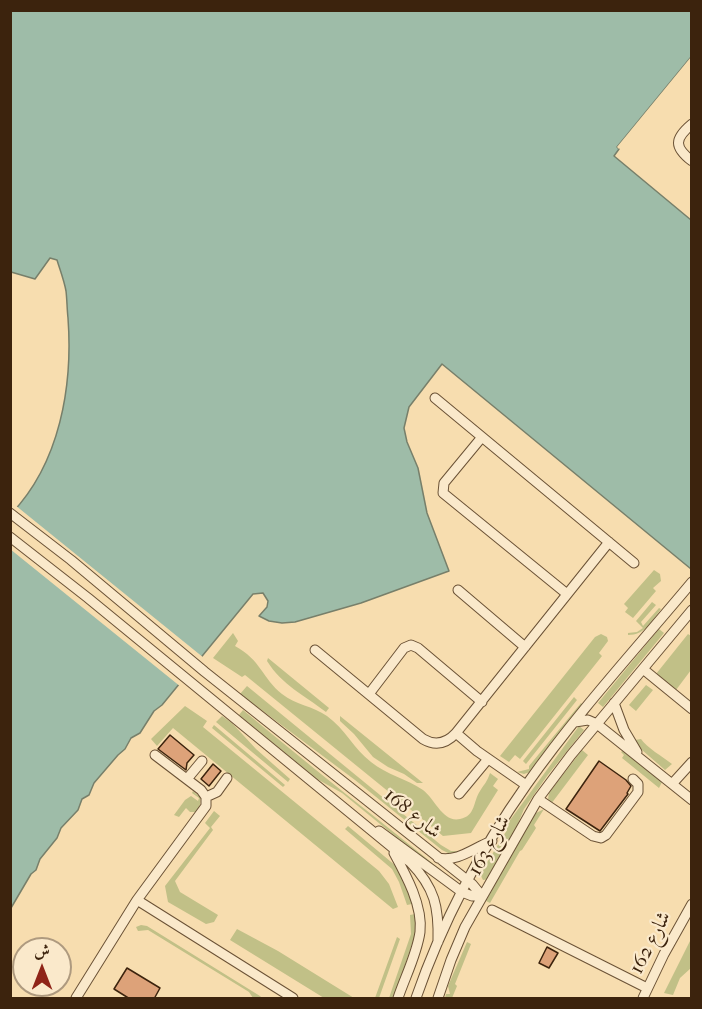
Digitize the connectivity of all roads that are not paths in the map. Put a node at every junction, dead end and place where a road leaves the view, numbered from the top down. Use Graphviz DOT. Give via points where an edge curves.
graph roads {
  1 [pos="692,124"];
  2 [pos="692,161"];
  3 [pos="435,399"];
  4 [pos="482,437"];
  5 [pos="10,513"];
  6 [pos="10,537"];
  7 [pos="609,542"];
  8 [pos="634,563"];
  9 [pos="690,583"];
  10 [pos="458,590"];
  11 [pos="567,594"];
  12 [pos="692,610"];
  13 [pos="525,648"];
  14 [pos="315,650"];
  15 [pos="643,669"];
  16 [pos="369,694"];
  17 [pos="482,702"];
  18 [pos="614,703"];
  19 [pos="692,709"];
  20 [pos="574,722"];
  21 [pos="597,724"];
  22 [pos="456,733"];
  23 [pos="155,755"];
  24 [pos="488,759"];
  25 [pos="202,760"];
  26 [pos="646,763"];
  27 [pos="691,764"];
  28 [pos="227,778"];
  29 [pos="187,779"];
  30 [pos="633,779"];
  31 [pos="672,784"];
  32 [pos="526,785"];
  33 [pos="459,794"];
  34 [pos="206,797"];
  35 [pos="538,799"];
  36 [pos="692,800"];
  37 [pos="360,822"];
  38 [pos="492,841"];
  39 [pos="392,848"];
  40 [pos="438,858"];
  41 [pos="468,882"];
  42 [pos="462,892"];
  43 [pos="482,896"];
  44 [pos="137,900"];
  45 [pos="692,904"];
  46 [pos="492,910"];
  47 [pos="438,942"];
  48 [pos="647,988"];
  49 [pos="282,996"];
  50 [pos="76,999"];
  51 [pos="293,999"];
  52 [pos="398,999"];
  53 [pos="416,999"];
  54 [pos="438,999"];
  55 [pos="643,999"];
  1 -- 2 [label="street" via="679,138 678,145"];
  3 -- 4 [label="street"];
  4 -- 7 [label="street"];
  4 -- 11 [label="street" via="444,483 443,493"];
  5 -- 40 [label="street, شارع 168"];
  6 -- 37 [label="street, شارع 168"];
  7 -- 8 [label="street"];
  7 -- 11 [label="street"];
  9 -- 20 [label="street, شارع 163"];
  10 -- 13 [label="street"];
  11 -- 13 [label="street"];
  12 -- 15 [label="street, شارع 163"];
  13 -- 17 [label="street"];
  14 -- 16 [label="street"];
  15 -- 18 [label="street, شارع 163"];
  15 -- 19 [label="street"];
  16 -- 17 [label="street" via="404,648 411,645"];
  16 -- 22 [label="street" via="427,741 445,742"];
  17 -- 22 [label="street"];
  18 -- 21 [label="street, شارع 163"];
  18 -- 26 [label="street" via="624,730"];
  20 -- 21 [label="street" via="588,720"];
  20 -- 32 [label="street, شارع 163"];
  21 -- 26 [label="street"];
  21 -- 35 [label="street, شارع 163"];
  22 -- 24 [label="street"];
  23 -- 29 [label="street"];
  24 -- 32 [label="street"];
  24 -- 33 [label="street"];
  25 -- 29 [label="street"];
  26 -- 31 [label="street"];
  27 -- 31 [label="street"];
  28 -- 34 [label="street" via="217,792"];
  29 -- 34 [label="street"];
  30 -- 35 [label="street" via="638,792 601,838"];
  31 -- 36 [label="street"];
  32 -- 38 [label="street, شارع 163"];
  34 -- 44 [label="street" via="202,813"];
  35 -- 43 [label="street, شارع 163"];
  37 -- 39 [label="street, شارع 168"];
  37 -- 42 [label="street, شارع 168" via="394,841"];
  38 -- 40 [label="street, شارع 163" via="459,857"];
  38 -- 41 [label="street, شارع 163"];
  39 -- 47 [label="street, شارع 168" via="410,862 430,887 437,909"];
  39 -- 52 [label="street" via="413,896 420,926"];
  40 -- 41 [label="street, شارع 168"];
  41 -- 42 [label="street, شارع 163"];
  41 -- 43 [label="street, شارع 168"];
  42 -- 43 [label="street, شارع 168"];
  42 -- 47 [label="street, شارع 163"];
  43 -- 54 [label="street, شارع 163" via="458,943"];
  44 -- 49 [label="street"];
  44 -- 50 [label="street"];
  45 -- 48 [label="street, شارع 162"];
  46 -- 48 [label="street"];
  47 -- 53 [label="street, شارع 163"];
  48 -- 55 [label="street, شارع 162"];
  49 -- 51 [label="street"];
}
